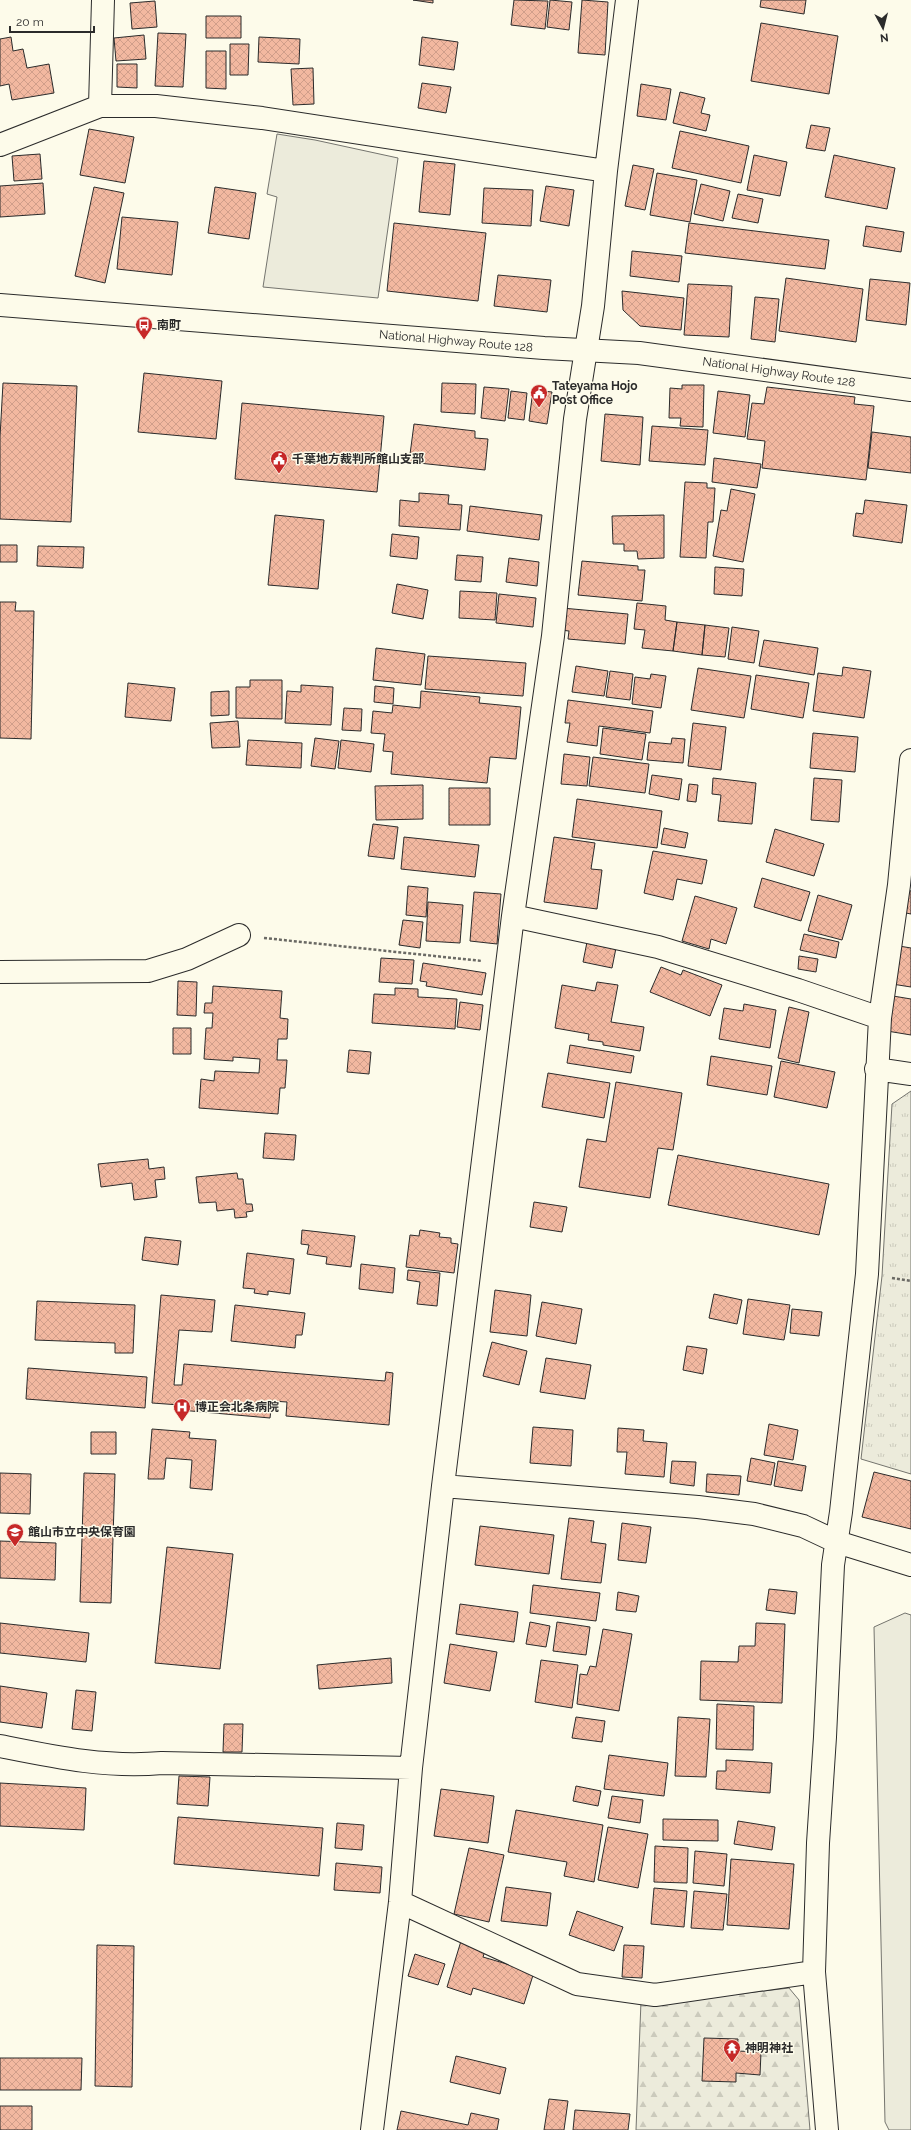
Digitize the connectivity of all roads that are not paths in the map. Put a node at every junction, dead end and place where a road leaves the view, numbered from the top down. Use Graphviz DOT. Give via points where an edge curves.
graph roads {
  1 [pos="103,0"];
  2 [pos="627,0"];
  3 [pos="100,106"];
  4 [pos="0,145"];
  5 [pos="606,171"];
  6 [pos="0,306"];
  7 [pos="586,350"];
  8 [pos="911,390"];
  9 [pos="911,760"];
  10 [pos="513,916"];
  11 [pos="239,935"];
  12 [pos="0,972"];
  13 [pos="880,1018"];
  14 [pos="876,1069"];
  15 [pos="911,1074"];
  16 [pos="443,1486"];
  17 [pos="838,1542"];
  18 [pos="911,1565"];
  19 [pos="0,1746"];
  20 [pos="411,1768"];
  21 [pos="400,1902"];
  22 [pos="814,1972"];
  23 [pos="372,2130"];
  24 [pos="827,2130"];
  1 -- 3 [label="main road"];
  2 -- 5 [label="main road"];
  3 -- 4 [label="main road"];
  3 -- 5 [label="main road" via="156,106 262,118"];
  5 -- 7 [label="main road" via="593,306"];
  6 -- 7 [label="main road, National Highway Route 128"];
  7 -- 8 [label="main road, National Highway Route 128" via="639,353"];
  7 -- 10 [label="main road" via="575,419 553,636"];
  9 -- 13 [label="main road" via="899,886"];
  10 -- 13 [label="main road" via="658,947"];
  10 -- 16 [label="main road"];
  11 -- 12 [label="main road" via="187,959 148,971"];
  13 -- 14 [label="main road"];
  14 -- 15 [label="main road"];
  14 -- 17 [label="main road" via="867,1274"];
  16 -- 17 [label="main road" via="754,1514 803,1526"];
  16 -- 20 [label="main road"];
  17 -- 18 [label="main road"];
  17 -- 22 [label="main road" via="833,1565 818,1843"];
  19 -- 20 [label="main road" via="71,1760 130,1766 162,1763"];
  20 -- 21 [label="main road"];
  21 -- 22 [label="main road" via="577,1984 655,1995"];
  21 -- 23 [label="main road"];
  22 -- 24 [label="main road"];
}
